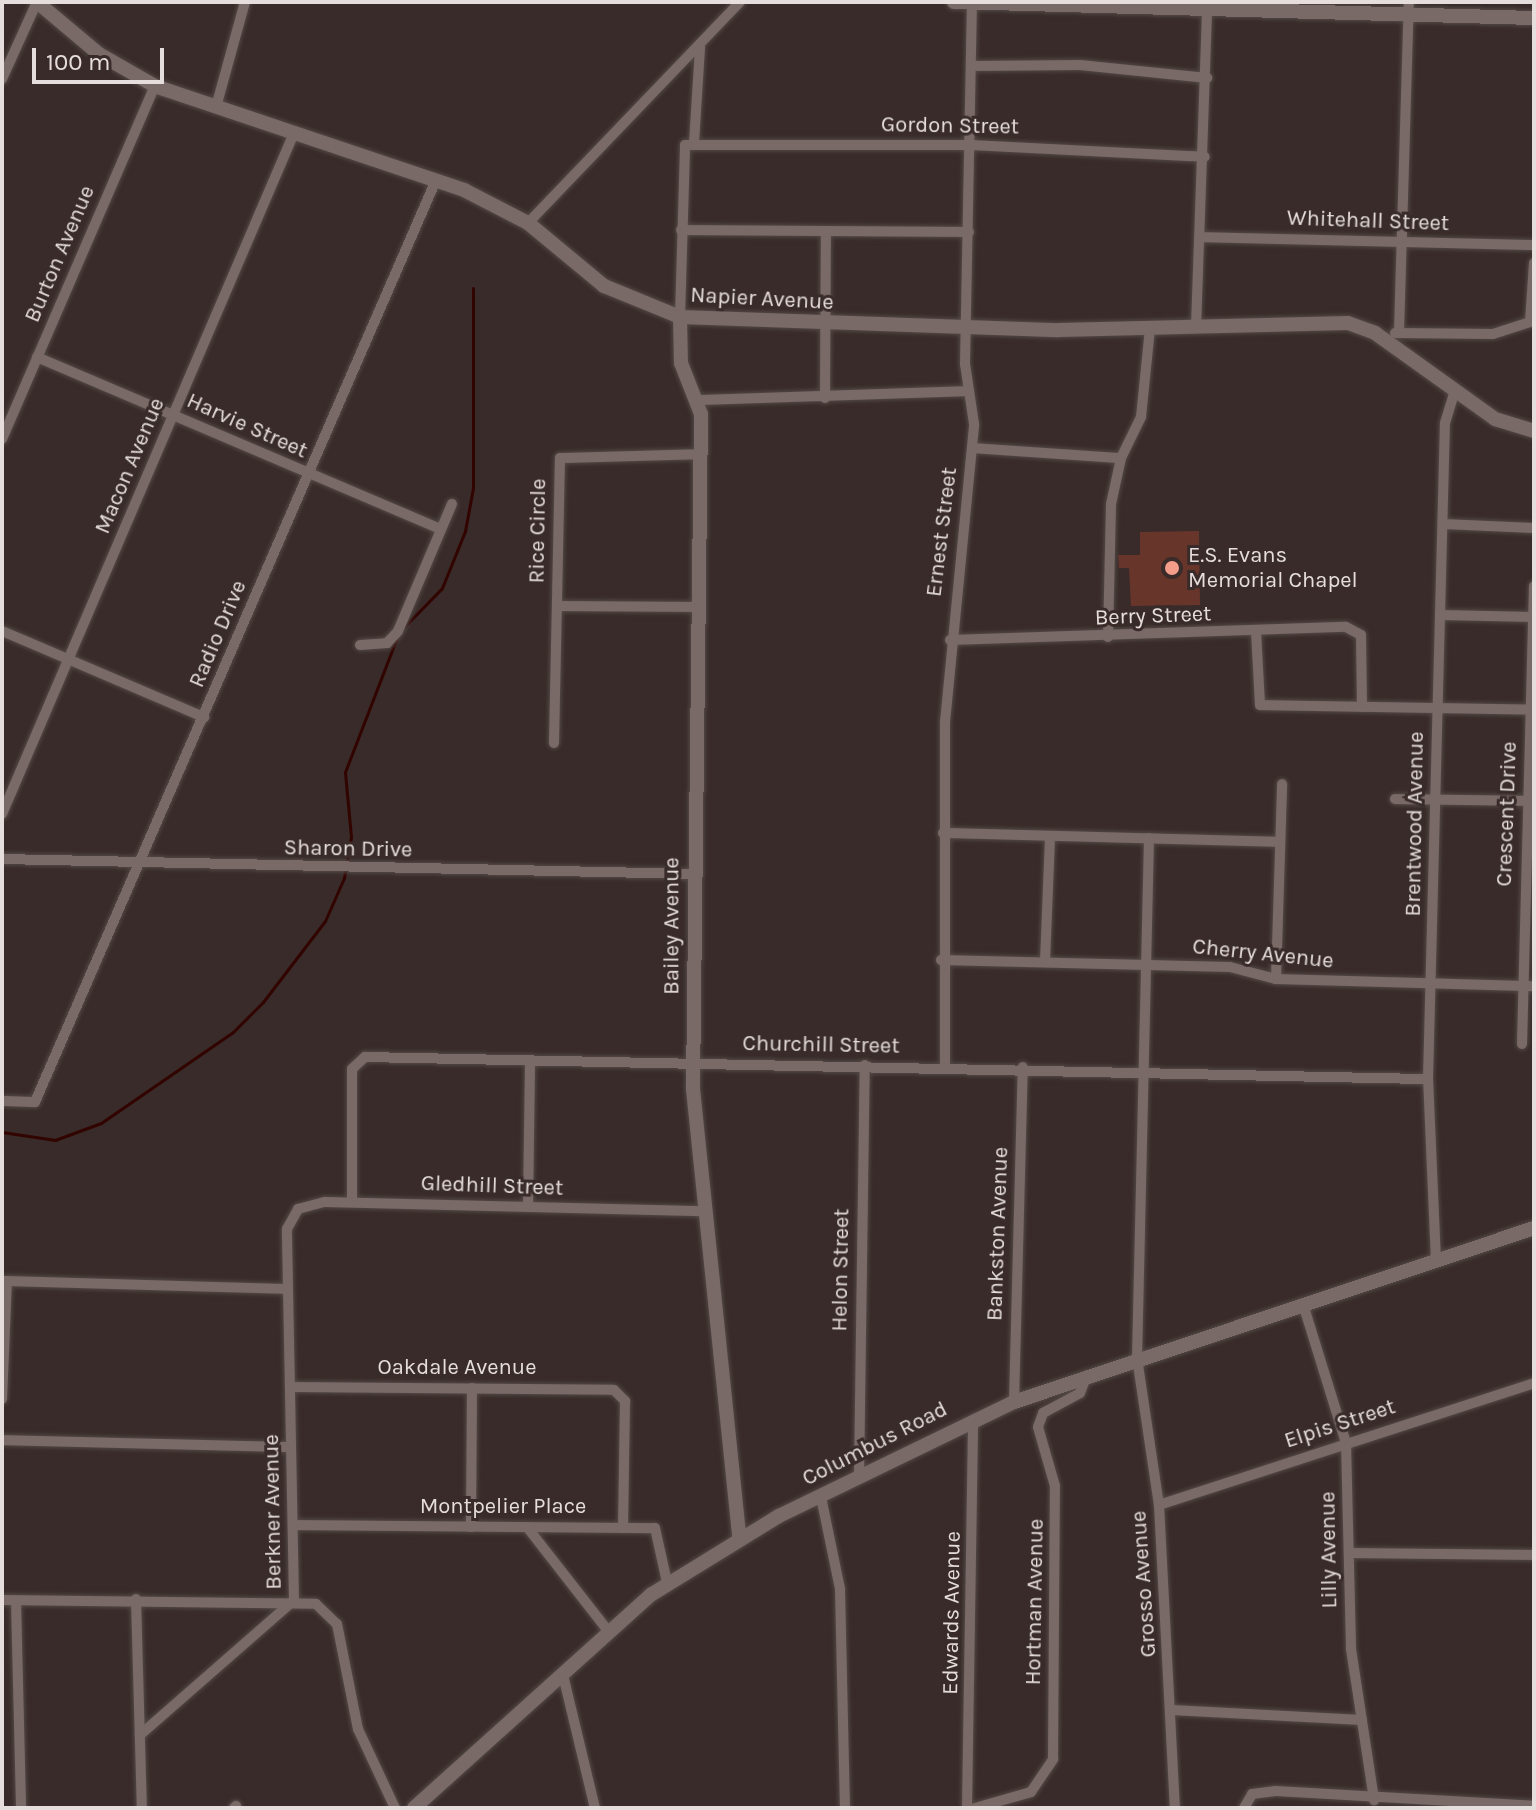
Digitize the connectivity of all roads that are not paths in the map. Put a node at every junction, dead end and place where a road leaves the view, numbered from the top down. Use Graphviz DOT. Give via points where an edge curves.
graph roads {
  1 [pos="37,2"];
  2 [pos="245,2"];
  3 [pos="740,2"];
  4 [pos="954,2"];
  5 [pos="972,3"];
  6 [pos="1207,5"];
  7 [pos="1409,8"];
  8 [pos="1534,18"];
  9 [pos="700,47"];
  10 [pos="971,66"];
  11 [pos="1207,78"];
  12 [pos="2,79"];
  13 [pos="155,86"];
  14 [pos="216,107"];
  15 [pos="294,133"];
  16 [pos="694,143"];
  17 [pos="971,145"];
  18 [pos="1205,157"];
  19 [pos="436,180"];
  20 [pos="528,223"];
  21 [pos="681,230"];
  22 [pos="826,231"];
  23 [pos="969,232"];
  24 [pos="1201,237"];
  25 [pos="1401,242"];
  26 [pos="1534,245"];
  27 [pos="1534,263"];
  28 [pos="680,317"];
  29 [pos="1532,323"];
  30 [pos="825,325"];
  31 [pos="1196,327"];
  32 [pos="967,328"];
  33 [pos="1150,329"];
  34 [pos="1399,332"];
  35 [pos="1380,336"];
  36 [pos="37,357"];
  37 [pos="1455,390"];
  38 [pos="966,391"];
  39 [pos="825,398"];
  40 [pos="698,400"];
  41 [pos="173,415"];
  42 [pos="1534,431"];
  43 [pos="2,439"];
  44 [pos="973,448"];
  45 [pos="701,454"];
  46 [pos="1121,458"];
  47 [pos="308,475"];
  48 [pos="452,504"];
  49 [pos="1443,524"];
  50 [pos="1534,528"];
  51 [pos="441,529"];
  52 [pos="1534,586"];
  53 [pos="557,606"];
  54 [pos="699,607"];
  55 [pos="1441,615"];
  56 [pos="1534,617"];
  57 [pos="2,631"];
  58 [pos="1256,631"];
  59 [pos="1108,637"];
  60 [pos="950,640"];
  61 [pos="360,645"];
  62 [pos="69,660"];
  63 [pos="1438,706"];
  64 [pos="1362,707"];
  65 [pos="1532,710"];
  66 [pos="204,717"];
  67 [pos="554,743"];
  68 [pos="1282,784"];
  69 [pos="1436,798"];
  70 [pos="1395,799"];
  71 [pos="1531,801"];
  72 [pos="2,814"];
  73 [pos="943,833"];
  74 [pos="1050,836"];
  75 [pos="1149,838"];
  76 [pos="1280,842"];
  77 [pos="2,859"];
  78 [pos="143,865"];
  79 [pos="694,874"];
  80 [pos="941,960"];
  81 [pos="1045,962"];
  82 [pos="1145,965"];
  83 [pos="1276,979"];
  84 [pos="1432,984"];
  85 [pos="1528,986"];
  86 [pos="1522,1044"];
  87 [pos="530,1061"];
  88 [pos="694,1063"];
  89 [pos="865,1065"];
  90 [pos="945,1067"];
  91 [pos="1023,1067"];
  92 [pos="1143,1069"];
  93 [pos="1428,1079"];
  94 [pos="2,1101"];
  95 [pos="352,1202"];
  96 [pos="528,1207"];
  97 [pos="704,1211"];
  98 [pos="289,1225"];
  99 [pos="1534,1228"];
  100 [pos="1436,1261"];
  101 [pos="4,1281"];
  102 [pos="288,1289"];
  103 [pos="1303,1304"];
  104 [pos="1137,1358"];
  105 [pos="1087,1375"];
  106 [pos="1534,1383"];
  107 [pos="290,1387"];
  108 [pos="472,1388"];
  109 [pos="2,1399"];
  110 [pos="1014,1402"];
  111 [pos="973,1420"];
  112 [pos="2,1440"];
  113 [pos="1346,1443"];
  114 [pos="291,1447"];
  115 [pos="859,1476"];
  116 [pos="821,1497"];
  117 [pos="1159,1505"];
  118 [pos="294,1525"];
  119 [pos="471,1527"];
  120 [pos="527,1527"];
  121 [pos="623,1528"];
  122 [pos="739,1537"];
  123 [pos="1353,1553"];
  124 [pos="1534,1555"];
  125 [pos="667,1582"];
  126 [pos="136,1599"];
  127 [pos="2,1600"];
  128 [pos="294,1600"];
  129 [pos="16,1601"];
  130 [pos="609,1632"];
  131 [pos="563,1675"];
  132 [pos="1172,1710"];
  133 [pos="1362,1720"];
  134 [pos="140,1735"];
  135 [pos="1374,1800"];
  136 [pos="1534,1806"];
  137 [pos="21,1808"];
  138 [pos="142,1808"];
  139 [pos="395,1808"];
  140 [pos="414,1808"];
  141 [pos="595,1808"];
  142 [pos="845,1808"];
  143 [pos="967,1808"];
  144 [pos="975,1808"];
  145 [pos="1175,1808"];
  146 [pos="1244,1808"];
  1 -- 12 [label="street"];
  1 -- 13 [label="street, Napier Avenue" via="107,59"];
  2 -- 14 [label="street"];
  3 -- 9 [label="street"];
  4 -- 5 [label="street"];
  5 -- 6 [label="street"];
  5 -- 10 [label="street, Ernest Street"];
  6 -- 7 [label="street"];
  6 -- 11 [label="street"];
  7 -- 8 [label="street"];
  7 -- 25 [label="street"];
  9 -- 16 [label="street"];
  9 -- 20 [label="street"];
  10 -- 11 [label="street" via="1080,65"];
  10 -- 17 [label="street, Ernest Street"];
  11 -- 18 [label="street"];
  13 -- 14 [label="street, Napier Avenue"];
  13 -- 36 [label="street, Burton Avenue"];
  14 -- 15 [label="street, Napier Avenue"];
  15 -- 19 [label="street, Napier Avenue"];
  15 -- 41 [label="street, Macon Avenue"];
  16 -- 17 [label="street, Gordon Street"];
  16 -- 21 [label="street" via="683,152"];
  17 -- 18 [label="street, Gordon Street"];
  17 -- 23 [label="street, Ernest Street"];
  18 -- 24 [label="street"];
  19 -- 20 [label="street, Napier Avenue"];
  19 -- 47 [label="street, Radio Drive"];
  20 -- 28 [label="street, Napier Avenue" via="604,286"];
  21 -- 22 [label="street"];
  21 -- 28 [label="street"];
  22 -- 23 [label="street"];
  22 -- 30 [label="street"];
  23 -- 32 [label="street, Ernest Street"];
  24 -- 25 [label="street, Whitehall Street"];
  24 -- 31 [label="street"];
  25 -- 26 [label="street, Whitehall Street"];
  25 -- 34 [label="street"];
  27 -- 29 [label="street"];
  28 -- 30 [label="street, Napier Avenue"];
  28 -- 40 [label="street, Bailey Avenue" via="681,363"];
  29 -- 34 [label="street" via="1493,334"];
  30 -- 32 [label="street, Napier Avenue"];
  30 -- 39 [label="street"];
  31 -- 33 [label="street, Napier Avenue"];
  31 -- 35 [label="street, Napier Avenue" via="1348,323"];
  32 -- 33 [label="street, Napier Avenue"];
  32 -- 38 [label="street, Ernest Street"];
  33 -- 46 [label="street" via="1141,417"];
  34 -- 35 [label="street"];
  35 -- 37 [label="street, Napier Avenue"];
  36 -- 41 [label="street, Harvie Street"];
  36 -- 43 [label="street, Burton Avenue"];
  37 -- 42 [label="street, Napier Avenue" via="1495,419"];
  37 -- 49 [label="street, Brentwood Avenue" via="1447,407"];
  38 -- 39 [label="street"];
  38 -- 44 [label="street, Ernest Street"];
  39 -- 40 [label="street"];
  40 -- 45 [label="street, Bailey Avenue"];
  41 -- 47 [label="street, Harvie Street"];
  41 -- 62 [label="street, Macon Avenue"];
  44 -- 46 [label="street"];
  44 -- 60 [label="street, Ernest Street"];
  45 -- 53 [label="street, Rice Circle" via="562,454"];
  45 -- 54 [label="street, Bailey Avenue"];
  46 -- 59 [label="street" via="1111,504"];
  47 -- 51 [label="street, Harvie Street"];
  47 -- 66 [label="street, Radio Drive"];
  48 -- 51 [label="street"];
  49 -- 50 [label="street"];
  49 -- 55 [label="street, Brentwood Avenue"];
  51 -- 61 [label="street" via="398,631 387,643"];
  52 -- 56 [label="street, Crescent Drive"];
  53 -- 54 [label="street, Rice Circle"];
  53 -- 67 [label="street"];
  54 -- 79 [label="street, Bailey Avenue"];
  55 -- 56 [label="street"];
  55 -- 63 [label="street, Brentwood Avenue"];
  56 -- 65 [label="street, Crescent Drive"];
  57 -- 62 [label="street"];
  58 -- 59 [label="street, Berry Street"];
  58 -- 64 [label="street" via="1260,705"];
  58 -- 64 [label="street, Berry Street" via="1357,632"];
  59 -- 60 [label="street, Berry Street"];
  60 -- 73 [label="street, Ernest Street"];
  62 -- 66 [label="street"];
  62 -- 72 [label="street, Macon Avenue"];
  63 -- 64 [label="street"];
  63 -- 65 [label="street"];
  63 -- 69 [label="street, Brentwood Avenue"];
  65 -- 71 [label="street, Crescent Drive"];
  66 -- 78 [label="street, Radio Drive"];
  68 -- 76 [label="street"];
  69 -- 70 [label="street"];
  69 -- 71 [label="street"];
  69 -- 84 [label="street, Brentwood Avenue"];
  71 -- 85 [label="street, Crescent Drive"];
  73 -- 74 [label="street"];
  73 -- 80 [label="street, Ernest Street"];
  74 -- 75 [label="street"];
  74 -- 81 [label="street"];
  75 -- 76 [label="street"];
  75 -- 82 [label="street, Grosso Avenue"];
  76 -- 83 [label="street"];
  77 -- 78 [label="street, Sharon Drive"];
  78 -- 79 [label="street, Sharon Drive"];
  78 -- 94 [label="street, Radio Drive" via="35,1102"];
  79 -- 88 [label="street, Bailey Avenue"];
  80 -- 81 [label="street, Cherry Avenue"];
  80 -- 90 [label="street, Ernest Street"];
  81 -- 82 [label="street, Cherry Avenue"];
  82 -- 83 [label="street, Cherry Avenue" via="1230,967"];
  82 -- 92 [label="street, Grosso Avenue"];
  83 -- 84 [label="street, Cherry Avenue"];
  84 -- 85 [label="street, Cherry Avenue"];
  84 -- 93 [label="street, Brentwood Avenue"];
  85 -- 86 [label="street, Crescent Drive"];
  87 -- 88 [label="street, Churchill Street"];
  87 -- 95 [label="street, Churchill Street" via="357,1061"];
  87 -- 96 [label="street"];
  88 -- 89 [label="street, Churchill Street"];
  88 -- 97 [label="street, Bailey Avenue"];
  89 -- 90 [label="street, Churchill Street"];
  89 -- 115 [label="street, Helon Street"];
  90 -- 91 [label="street, Churchill Street"];
  91 -- 92 [label="street, Churchill Street"];
  91 -- 110 [label="street, Bankston Avenue"];
  92 -- 93 [label="street, Churchill Street"];
  92 -- 104 [label="street, Grosso Avenue"];
  93 -- 100 [label="street, Brentwood Avenue"];
  95 -- 96 [label="street, Gledhill Street"];
  95 -- 98 [label="street, Gledhill Street" via="305,1205"];
  96 -- 97 [label="street, Gledhill Street"];
  97 -- 122 [label="street, Bailey Avenue"];
  98 -- 102 [label="street, Berkner Avenue"];
  99 -- 100 [label="street, Columbus Road"];
  100 -- 103 [label="street, Columbus Road"];
  101 -- 102 [label="street"];
  101 -- 109 [label="street"];
  102 -- 107 [label="street, Berkner Avenue"];
  103 -- 104 [label="street, Columbus Road"];
  103 -- 113 [label="street, Lilly Avenue"];
  104 -- 105 [label="street, Columbus Road"];
  104 -- 117 [label="street, Grosso Avenue"];
  105 -- 110 [label="street, Columbus Road"];
  105 -- 144 [label="street, Hortman Avenue" via="1080,1393 1043,1413 1038,1427 1055,1486 1053,1759 1031,1792"];
  106 -- 113 [label="street, Elpis Street"];
  107 -- 108 [label="street, Oakdale Avenue"];
  107 -- 114 [label="street, Berkner Avenue"];
  108 -- 119 [label="street"];
  108 -- 121 [label="street, Oakdale Avenue" via="622,1395"];
  110 -- 111 [label="street, Columbus Road"];
  111 -- 115 [label="street, Columbus Road"];
  111 -- 143 [label="street, Edwards Avenue"];
  112 -- 114 [label="street"];
  113 -- 117 [label="street, Elpis Street"];
  113 -- 123 [label="street, Lilly Avenue"];
  114 -- 118 [label="street, Berkner Avenue"];
  115 -- 116 [label="street, Columbus Road"];
  116 -- 122 [label="street, Columbus Road"];
  116 -- 142 [label="street" via="840,1589"];
  117 -- 132 [label="street, Grosso Avenue"];
  118 -- 119 [label="street, Montpelier Place"];
  118 -- 128 [label="street, Berkner Avenue"];
  119 -- 120 [label="street, Montpelier Place"];
  120 -- 121 [label="street, Montpelier Place"];
  120 -- 130 [label="street"];
  121 -- 125 [label="street, Montpelier Place" via="660,1532"];
  122 -- 125 [label="street, Columbus Road"];
  123 -- 124 [label="street"];
  123 -- 133 [label="street, Lilly Avenue" via="1351,1649"];
  125 -- 130 [label="street, Columbus Road"];
  126 -- 128 [label="street"];
  126 -- 129 [label="street"];
  126 -- 134 [label="street"];
  127 -- 129 [label="street"];
  128 -- 134 [label="street"];
  128 -- 139 [label="street, Berkner Avenue" via="316,1604 337,1624 358,1729"];
  129 -- 137 [label="street"];
  130 -- 131 [label="street, Columbus Road"];
  131 -- 140 [label="street, Columbus Road"];
  131 -- 141 [label="street"];
  132 -- 133 [label="street"];
  132 -- 145 [label="street, Grosso Avenue"];
  133 -- 135 [label="street, Lilly Avenue"];
  134 -- 138 [label="street"];
  135 -- 136 [label="street"];
  135 -- 146 [label="street" via="1252,1794"];
}
